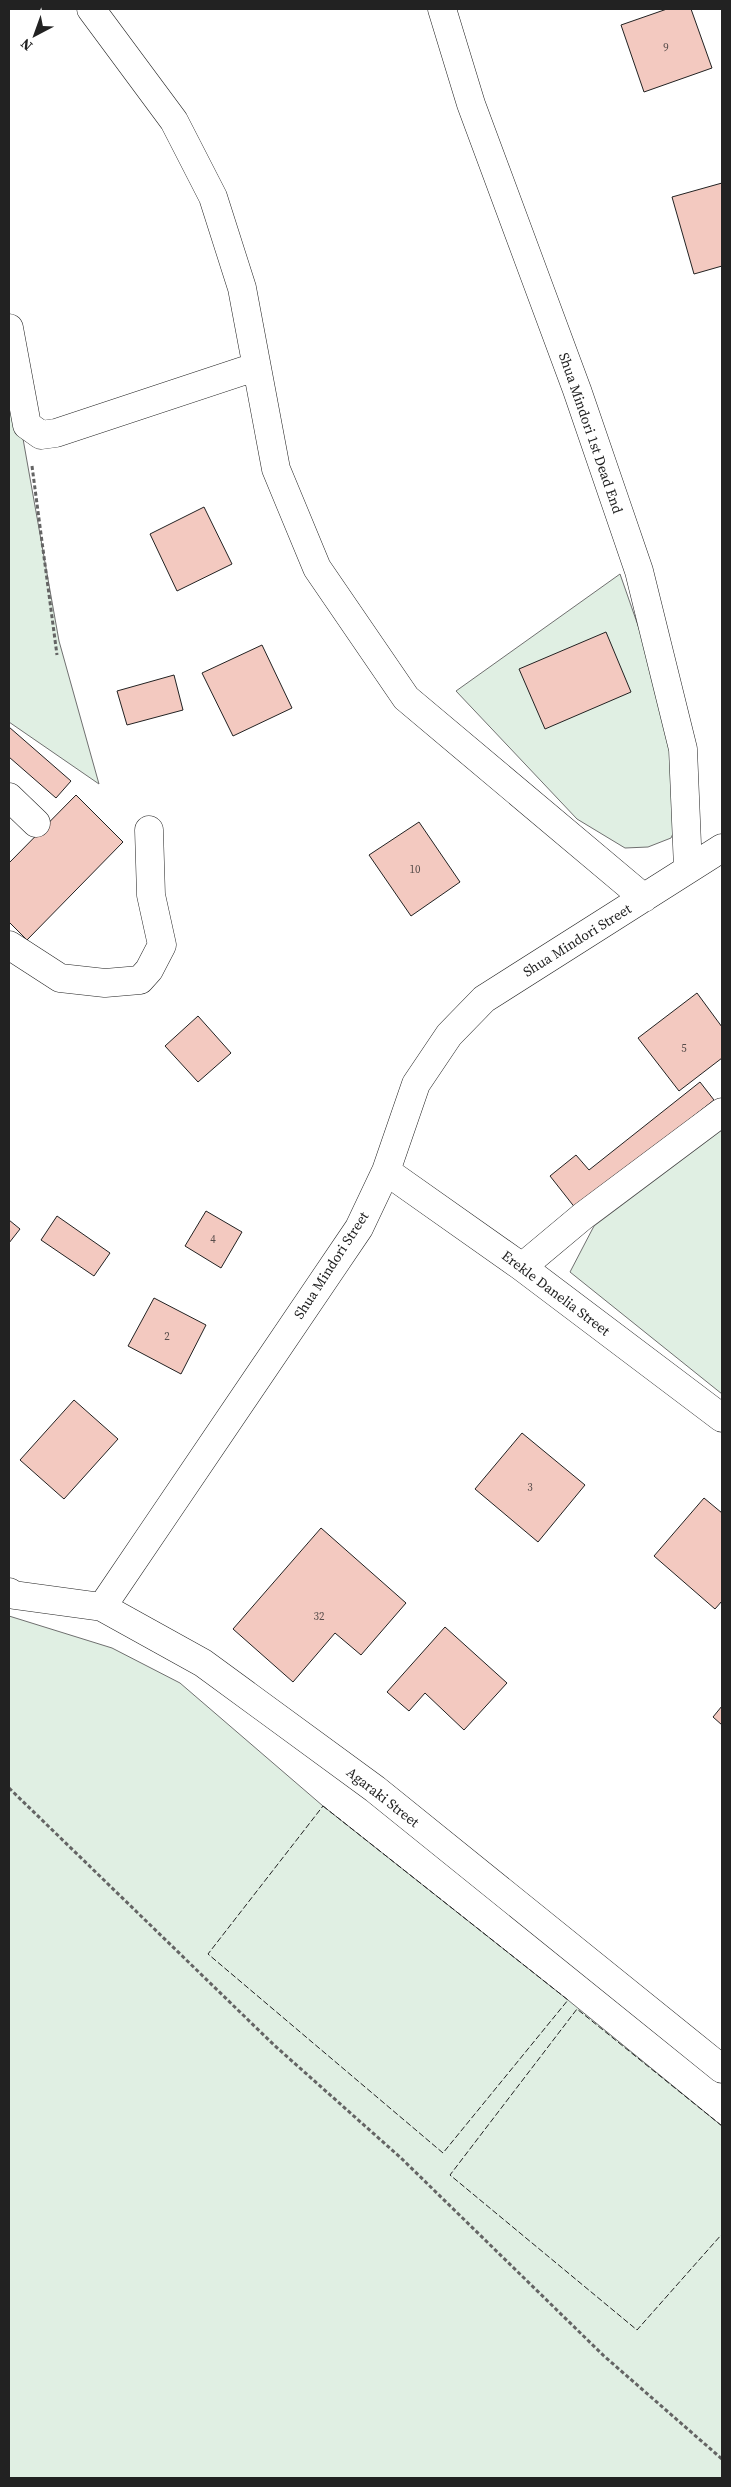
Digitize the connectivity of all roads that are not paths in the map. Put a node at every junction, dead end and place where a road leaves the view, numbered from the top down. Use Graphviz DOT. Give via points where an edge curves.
graph roads {
  1 [pos="91,9"];
  2 [pos="442,9"];
  3 [pos="9,328"];
  4 [pos="256,367"];
  5 [pos="9,798"];
  6 [pos="36,823"];
  7 [pos="149,830"];
  8 [pos="722,848"];
  9 [pos="688,868"];
  10 [pos="644,898"];
  11 [pos="9,946"];
  12 [pos="722,1112"];
  13 [pos="386,1171"];
  14 [pos="522,1267"];
  15 [pos="722,1418"];
  16 [pos="9,1592"];
  17 [pos="102,1607"];
  18 [pos="722,2069"];
  1 -- 4 [label="street" via="174,121 213,197 242,288"];
  2 -- 9 [label="street, Shua Mindori 1st Dead End" via="471,104 577,390 639,571 683,749"];
  3 -- 4 [label="street" via="27,425 42,434 56,433"];
  4 -- 10 [label="street" via="276,469 317,568 406,698"];
  5 -- 6 [label="street"];
  7 -- 11 [label="street" via="150,895 162,945 140,980 105,983 60,978"];
  8 -- 9 [label="street, Shua Mindori Street"];
  9 -- 10 [label="street, Shua Mindori Street"];
  10 -- 13 [label="street, Shua Mindori Street" via="484,999 449,1035 416,1084"];
  12 -- 14 [label="street" via="583,1216"];
  13 -- 14 [label="street, Erekle Danelia Street"];
  13 -- 17 [label="street, Shua Mindori Street" via="359,1228"];
  14 -- 15 [label="street, Erekle Danelia Street"];
  16 -- 17 [label="street, Agaraki Street"];
  17 -- 18 [label="street, Agaraki Street" via="204,1663 375,1789"];
}
